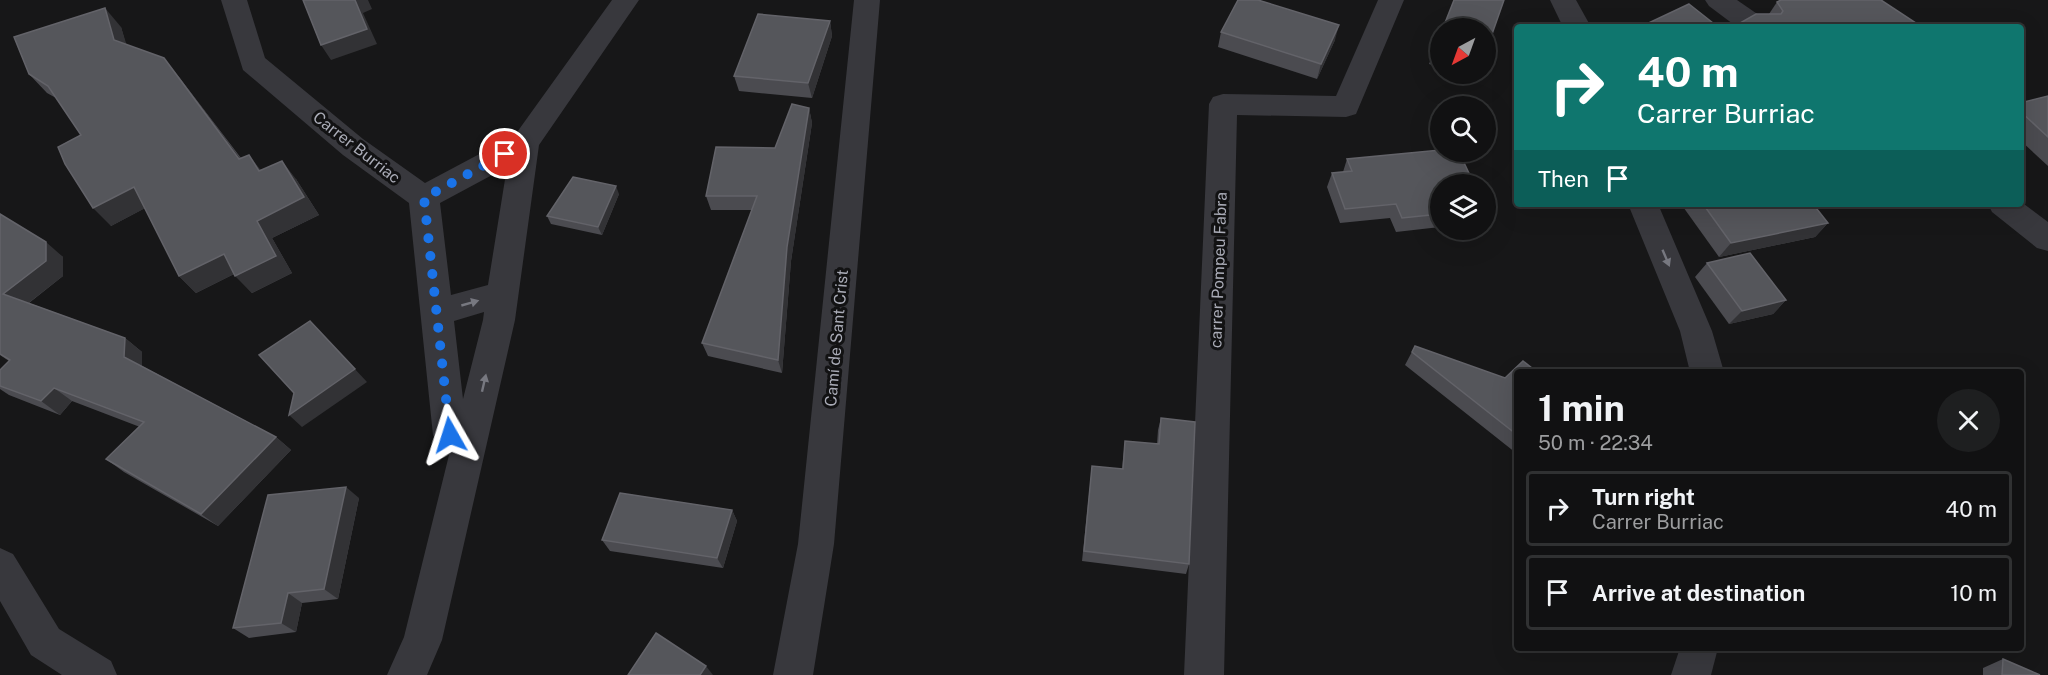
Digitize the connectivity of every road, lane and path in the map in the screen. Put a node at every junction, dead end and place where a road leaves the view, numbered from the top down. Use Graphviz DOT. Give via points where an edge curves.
graph roads {
  1 [pos="234,0"];
  2 [pos="626,0"];
  3 [pos="867,0"];
  4 [pos="1391,0"];
  5 [pos="1563,0"];
  6 [pos="1718,0"];
  7 [pos="1575,24"];
  8 [pos="1752,24"];
  9 [pos="525,143"];
  10 [pos="424,198"];
  11 [pos="1644,207"];
  12 [pos="2007,207"];
  13 [pos="2048,239"];
  14 [pos="503,294"];
  15 [pos="437,312"];
  16 [pos="1706,369"];
  17 [pos="471,440"];
  18 [pos="0,566"];
  19 [pos="1699,651"];
  20 [pos="97,675"];
  21 [pos="407,675"];
  22 [pos="793,675"];
  23 [pos="1204,675"];
  24 [pos="1691,675"];
  1 -- 10 [label="street, Carrer Burriac" via="253,63 353,147"];
  2 -- 9 [label="street"];
  3 -- 22 [label="street, Camí de Sant Crist" via="816,544"];
  4 -- 23 [label="street, carrer Pompeu Fabra" via="1346,107 1223,104"];
  5 -- 7 [label="street"];
  6 -- 8 [label="street"];
  9 -- 10 [label="street"];
  9 -- 14 [label="street"];
  10 -- 15 [label="street"];
  11 -- 16 [label="street, one-way" via="1696,331"];
  12 -- 13 [label="street"];
  15 -- 14 [label="street, one-way"];
  17 -- 14 [label="street, one-way"];
  15 -- 17 [label="street" via="450,435"];
  17 -- 21 [label="street" via="423,640"];
  18 -- 20 [label="street" via="45,642"];
  19 -- 24 [label="street"];
}
